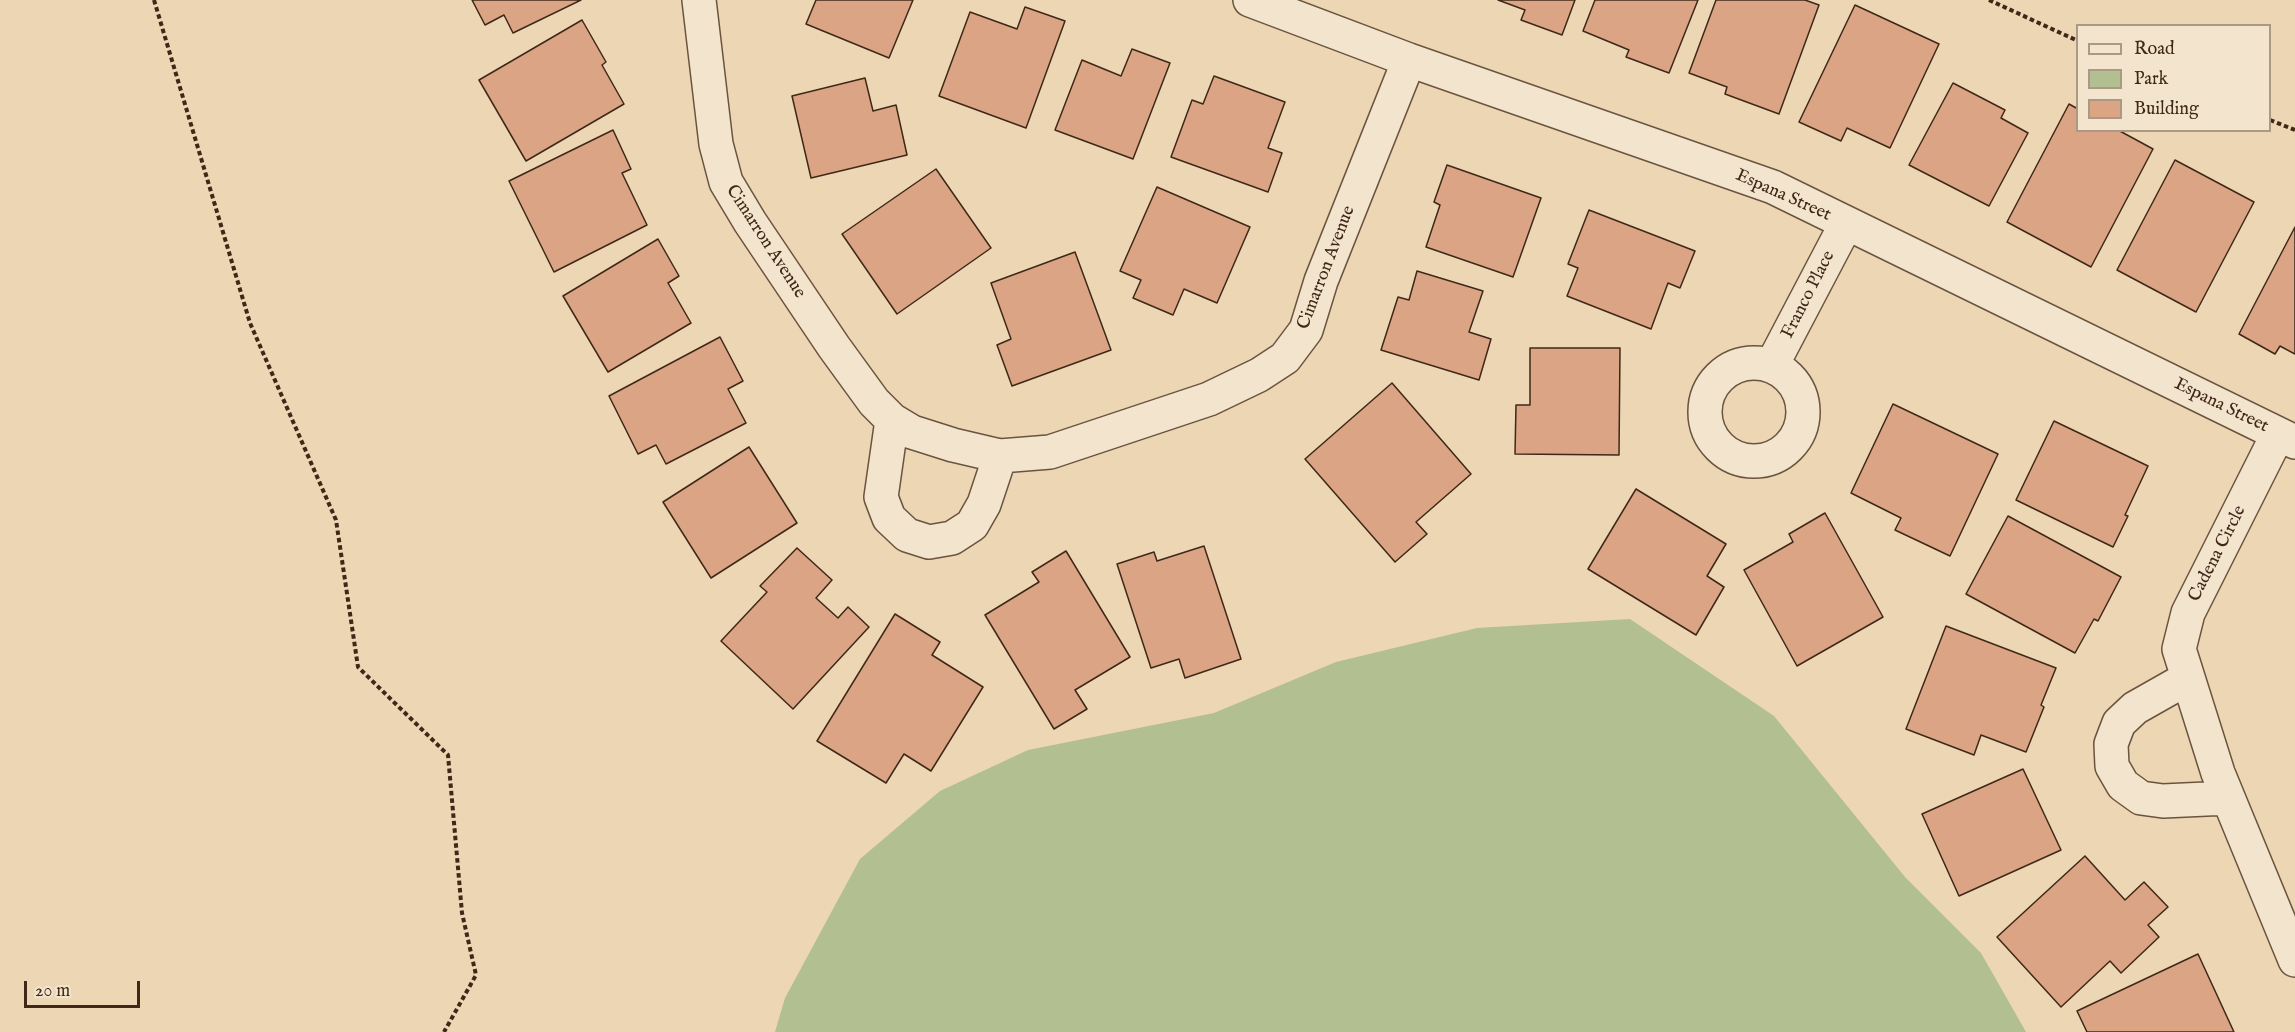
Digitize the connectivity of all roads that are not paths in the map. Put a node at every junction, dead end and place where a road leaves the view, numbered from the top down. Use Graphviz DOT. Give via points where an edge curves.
graph roads {
  1 [pos="699,0"];
  2 [pos="1250,0"];
  3 [pos="1409,60"];
  4 [pos="1845,224"];
  5 [pos="1773,365"];
  6 [pos="892,420"];
  7 [pos="2286,438"];
  8 [pos="1000,456"];
  9 [pos="2188,678"];
  10 [pos="2228,798"];
  11 [pos="2295,960"];
  1 -- 6 [label="street, Cimarron Avenue" via="716,144 726,182 834,347"];
  2 -- 3 [label="street, Espana Street"];
  3 -- 4 [label="street, Espana Street" via="1762,183"];
  3 -- 8 [label="street, Cimarron Avenue" via="1321,281 1306,330 1285,358 1209,399 1050,452"];
  4 -- 5 [label="street, Franco Place"];
  4 -- 7 [label="street, Espana Street"];
  6 -- 8 [label="street, Cimarron Avenue" via="912,432"];
  6 -- 8 [label="street" via="881,497 889,518 907,535 929,542 952,538 972,525 984,504"];
  7 -- 9 [label="street, Cadena Circle" via="2188,613 2179,649"];
  9 -- 10 [label="street, Cadena Circle"];
  9 -- 10 [label="street" via="2135,708 2119,723 2111,744 2112,766 2123,785 2141,798"];
  10 -- 11 [label="street, Cadena Circle"];
}
